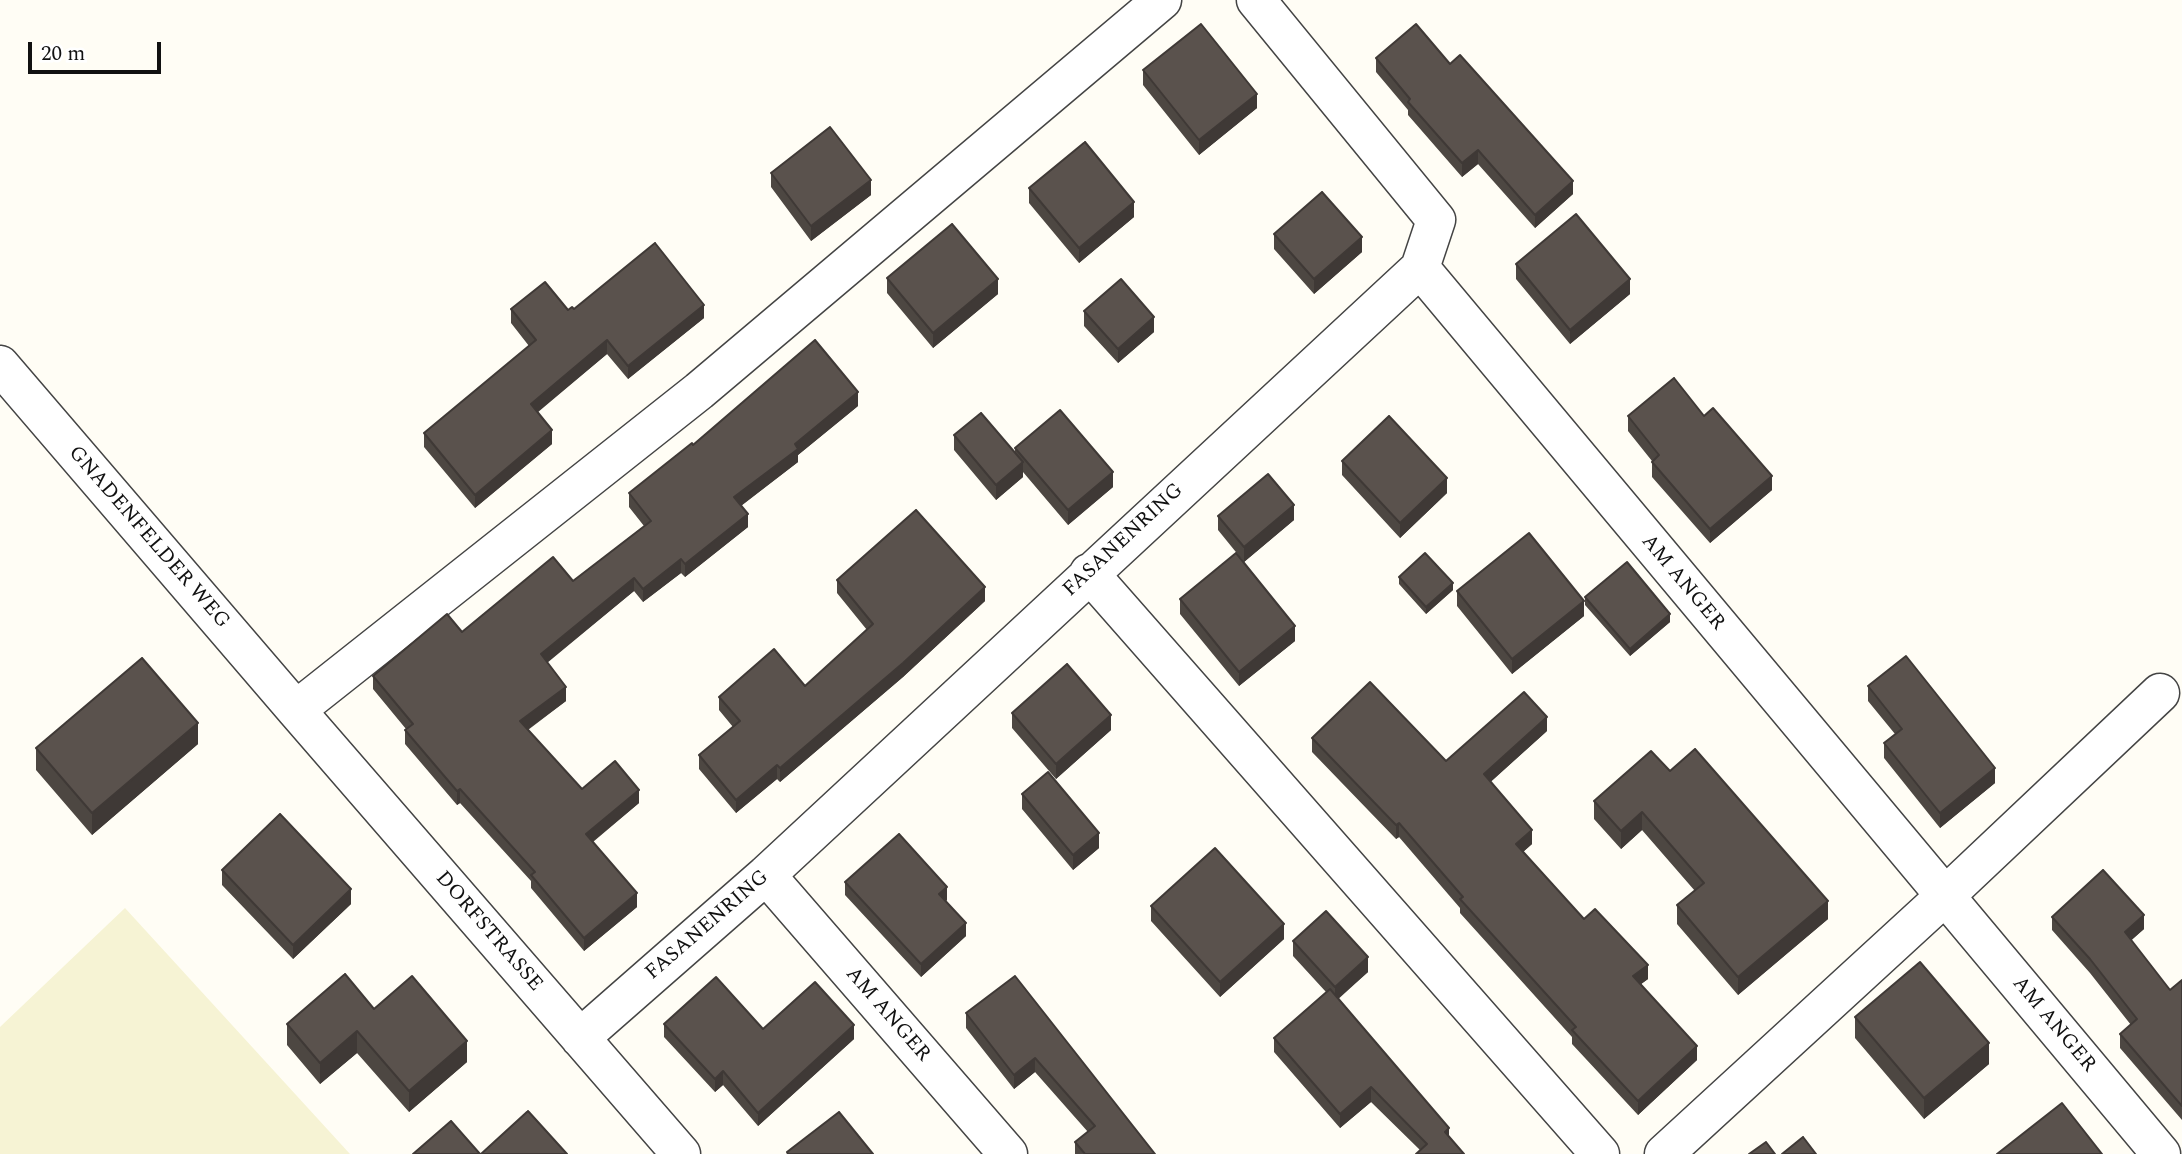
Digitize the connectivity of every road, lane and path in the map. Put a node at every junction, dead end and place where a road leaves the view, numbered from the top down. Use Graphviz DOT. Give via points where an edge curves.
graph roads {
  1 [pos="1162,0"];
  2 [pos="1256,0"];
  3 [pos="1420,268"];
  4 [pos="0,365"];
  5 [pos="1089,573"];
  6 [pos="2160,693"];
  7 [pos="296,710"];
  8 [pos="766,875"];
  9 [pos="1944,897"];
  10 [pos="580,1038"];
  11 [pos="681,1154"];
  12 [pos="1008,1154"];
  13 [pos="1600,1154"];
  14 [pos="1664,1154"];
  15 [pos="2161,1154"];
  1 -- 7 [label="street" via="699,391"];
  2 -- 3 [label="street, FASANENRING" via="1436,220"];
  3 -- 5 [label="street, FASANENRING"];
  3 -- 9 [label="street, AM ANGER"];
  4 -- 7 [label="street, GNADENFELDER WEG"];
  5 -- 8 [label="street, FASANENRING"];
  5 -- 13 [label="street"];
  6 -- 9 [label="street"];
  7 -- 10 [label="street, DORFSTRASSE"];
  8 -- 10 [label="street, FASANENRING"];
  8 -- 12 [label="street, AM ANGER"];
  9 -- 14 [label="street"];
  9 -- 15 [label="street, AM ANGER"];
  10 -- 11 [label="street, DORFSTRASSE"];
}
